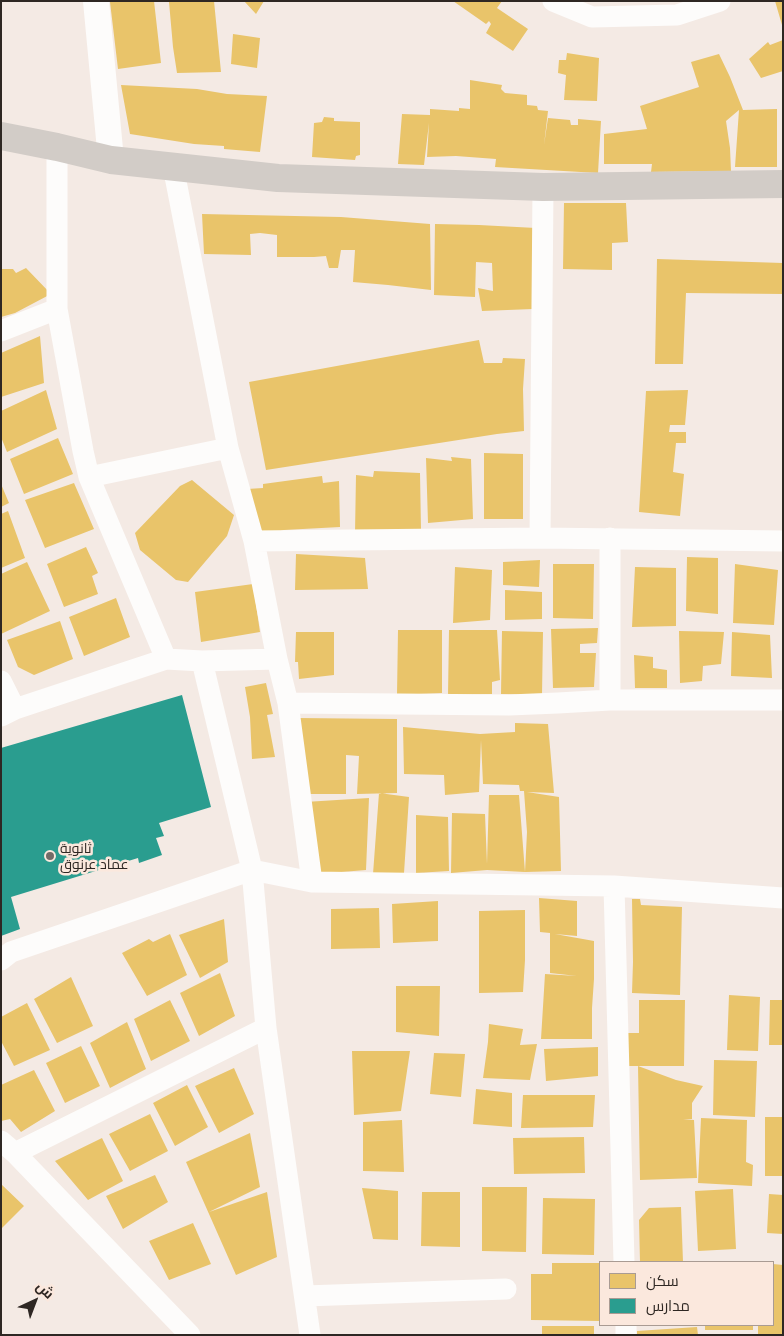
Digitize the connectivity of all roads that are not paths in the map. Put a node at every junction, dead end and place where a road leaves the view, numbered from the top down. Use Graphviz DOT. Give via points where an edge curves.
graph roads {
  1 [pos="96,1"];
  2 [pos="553,1"];
  3 [pos="720,1"];
  4 [pos="1,136"];
  5 [pos="57,147"];
  6 [pos="112,160"];
  7 [pos="173,166"];
  8 [pos="783,184"];
  9 [pos="543,187"];
  10 [pos="57,309"];
  11 [pos="1,331"];
  12 [pos="228,448"];
  13 [pos="89,477"];
  14 [pos="540,538"];
  15 [pos="610,538"];
  16 [pos="254,541"];
  17 [pos="783,541"];
  18 [pos="166,659"];
  19 [pos="277,659"];
  20 [pos="202,661"];
  21 [pos="1,681"];
  22 [pos="610,700"];
  23 [pos="783,700"];
  24 [pos="288,703"];
  25 [pos="8,713"];
  26 [pos="252,870"];
  27 [pos="312,882"];
  28 [pos="614,886"];
  29 [pos="783,898"];
  30 [pos="1,960"];
  31 [pos="266,1028"];
  32 [pos="8,1147"];
  33 [pos="624,1261"];
  34 [pos="506,1290"];
  35 [pos="305,1296"];
  36 [pos="190,1335"];
  37 [pos="310,1335"];
  1 -- 6 [label="street"];
  2 -- 3 [label="street" via="592,17 677,15"];
  4 -- 5 [label="main road"];
  5 -- 6 [label="main road"];
  5 -- 10 [label="street"];
  6 -- 7 [label="main road"];
  7 -- 9 [label="main road" via="278,178"];
  7 -- 12 [label="street"];
  8 -- 9 [label="main road"];
  9 -- 14 [label="street"];
  10 -- 11 [label="street"];
  10 -- 13 [label="street"];
  12 -- 13 [label="street"];
  12 -- 16 [label="street"];
  13 -- 18 [label="street"];
  14 -- 15 [label="street"];
  14 -- 16 [label="street"];
  15 -- 17 [label="street"];
  15 -- 22 [label="street"];
  16 -- 19 [label="street"];
  18 -- 20 [label="street"];
  18 -- 25 [label="street"];
  19 -- 20 [label="street"];
  19 -- 24 [label="street"];
  20 -- 26 [label="street"];
  21 -- 25 [label="street"];
  22 -- 23 [label="street"];
  22 -- 24 [label="street" via="509,705"];
  24 -- 27 [label="street"];
  26 -- 27 [label="street"];
  26 -- 30 [label="street" via="11,952"];
  26 -- 31 [label="street"];
  27 -- 28 [label="street"];
  28 -- 29 [label="street"];
  28 -- 33 [label="street"];
  31 -- 32 [label="street"];
  31 -- 35 [label="street"];
  32 -- 36 [label="street"];
  34 -- 35 [label="street"];
  35 -- 37 [label="street"];
}
